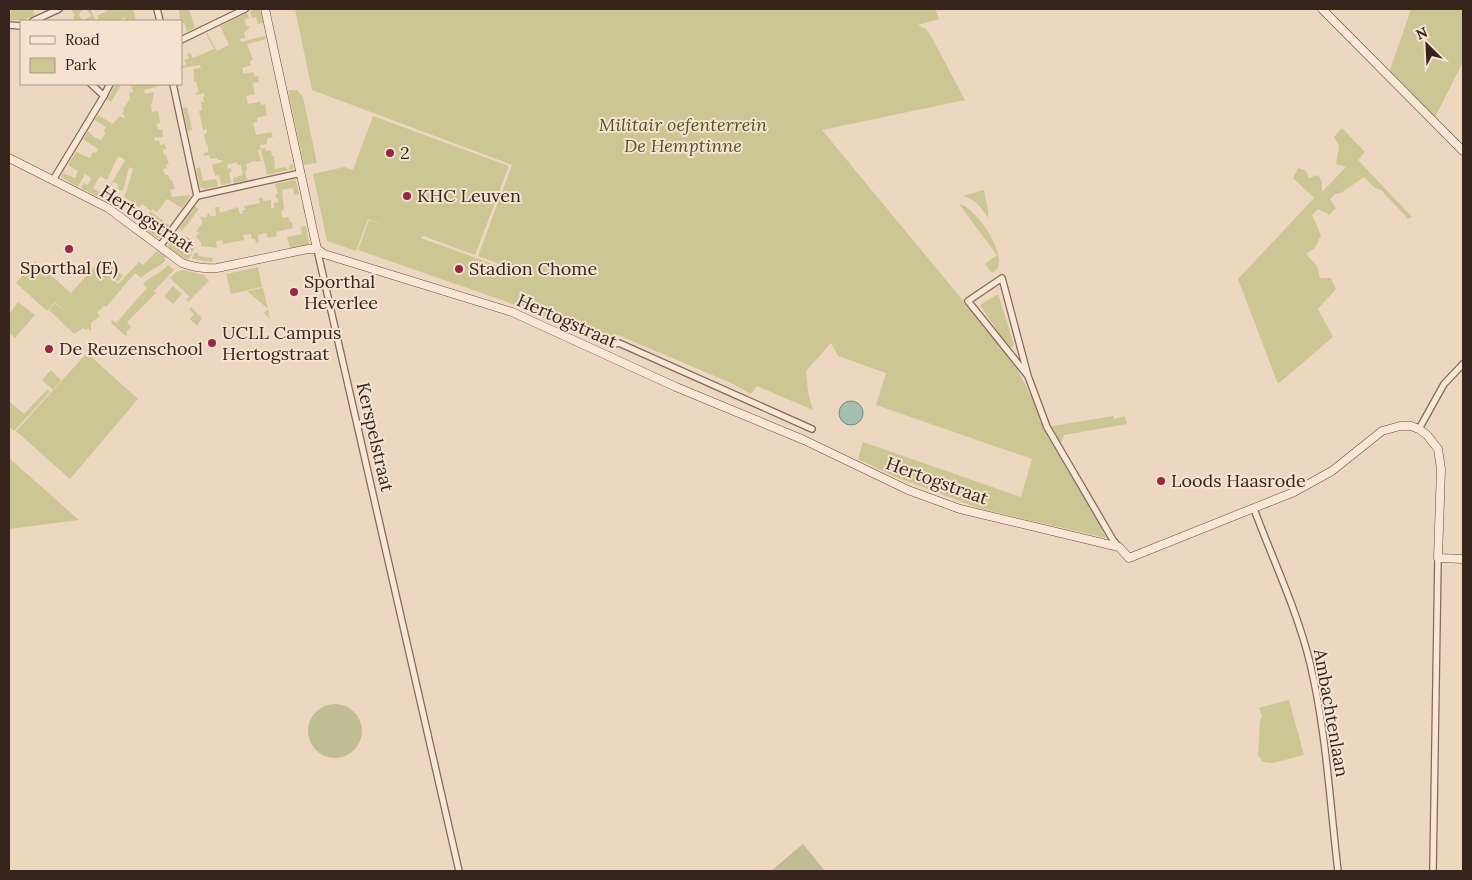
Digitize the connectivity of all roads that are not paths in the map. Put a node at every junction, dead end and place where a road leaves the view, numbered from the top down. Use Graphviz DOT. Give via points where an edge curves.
graph roads {
  1 [pos="59,9"];
  2 [pos="245,9"];
  3 [pos="265,9"];
  4 [pos="1322,9"];
  5 [pos="36,20"];
  6 [pos="182,40"];
  7 [pos="92,85"];
  8 [pos="110,85"];
  9 [pos="173,85"];
  10 [pos="104,96"];
  11 [pos="1463,151"];
  12 [pos="9,158"];
  13 [pos="300,174"];
  14 [pos="53,180"];
  15 [pos="197,196"];
  16 [pos="160,246"];
  17 [pos="317,249"];
  18 [pos="614,344"];
  19 [pos="1463,364"];
  20 [pos="1028,376"];
  21 [pos="812,428"];
  22 [pos="1419,429"];
  23 [pos="1254,509"];
  24 [pos="1120,547"];
  25 [pos="1438,558"];
  26 [pos="1463,559"];
  27 [pos="459,871"];
  28 [pos="1338,871"];
  29 [pos="1433,871"];
  1 -- 5 [label="street"];
  2 -- 6 [label="street"];
  3 -- 13 [label="street, Kerspelstraat"];
  4 -- 11 [label="street"];
  7 -- 10 [label="street"];
  8 -- 10 [label="street"];
  9 -- 15 [label="street"];
  10 -- 14 [label="street"];
  12 -- 14 [label="street, Hertogstraat"];
  13 -- 15 [label="street"];
  13 -- 17 [label="street, Kerspelstraat"];
  14 -- 16 [label="street, Hertogstraat" via="108,208"];
  15 -- 16 [label="street"];
  16 -- 17 [label="street, Hertogstraat" via="182,263 214,268"];
  17 -- 24 [label="street, Hertogstraat" via="324,254 512,312 676,387 804,440 908,490 960,509"];
  17 -- 27 [label="street, Kerspelstraat"];
  18 -- 21 [label="street" via="619,343"];
  19 -- 22 [label="street" via="1444,384"];
  20 -- 20 [label="street" via="1014,322 1002,278 968,301"];
  20 -- 24 [label="street" via="1047,427"];
  22 -- 23 [label="street" via="1400,426 1382,431 1332,471"];
  22 -- 25 [label="street" via="1433,441 1440,462"];
  23 -- 24 [label="street" via="1129,558"];
  23 -- 28 [label="street, Ambachtenlaan" via="1309,661 1321,727"];
  25 -- 26 [label="street"];
  25 -- 29 [label="street"];
}
